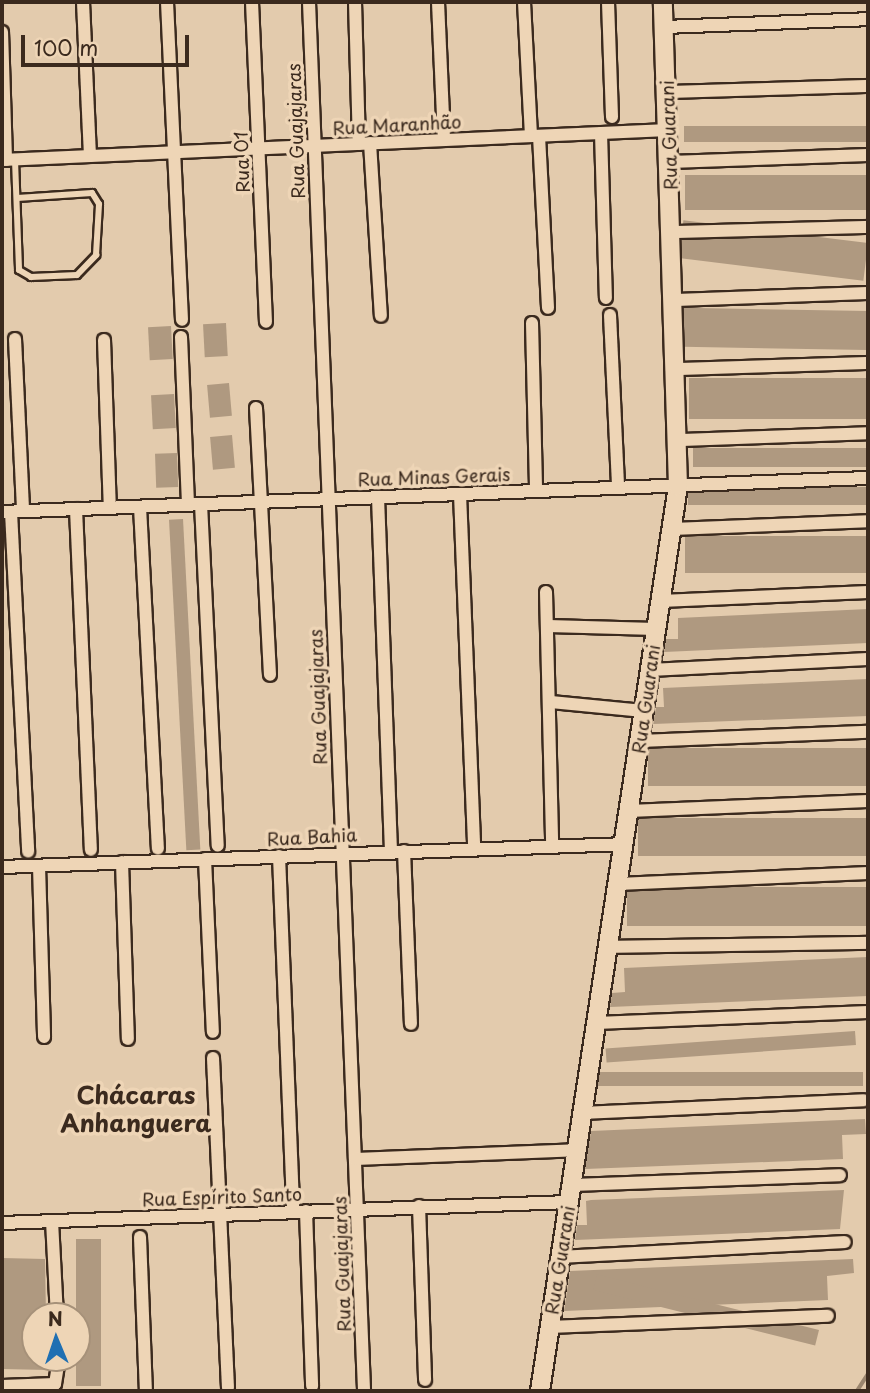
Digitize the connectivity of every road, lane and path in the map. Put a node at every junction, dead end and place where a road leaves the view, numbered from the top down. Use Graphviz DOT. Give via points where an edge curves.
graph roads {
  1 [pos="83,2"];
  2 [pos="167,2"];
  3 [pos="252,2"];
  4 [pos="309,2"];
  5 [pos="355,2"];
  6 [pos="438,2"];
  7 [pos="524,2"];
  8 [pos="608,2"];
  9 [pos="663,2"];
  10 [pos="868,19"];
  11 [pos="664,27"];
  12 [pos="2,32"];
  13 [pos="868,86"];
  14 [pos="667,92"];
  15 [pos="612,117"];
  16 [pos="668,130"];
  17 [pos="601,133"];
  18 [pos="535,136"];
  19 [pos="444,140"];
  20 [pos="365,144"];
  21 [pos="314,146"];
  22 [pos="259,148"];
  23 [pos="172,152"];
  24 [pos="868,155"];
  25 [pos="90,156"];
  26 [pos="8,160"];
  27 [pos="670,162"];
  28 [pos="17,198"];
  29 [pos="868,227"];
  30 [pos="673,232"];
  31 [pos="868,293"];
  32 [pos="606,298"];
  33 [pos="675,300"];
  34 [pos="548,308"];
  35 [pos="610,315"];
  36 [pos="381,316"];
  37 [pos="182,320"];
  38 [pos="265,321"];
  39 [pos="532,323"];
  40 [pos="181,337"];
  41 [pos="15,339"];
  42 [pos="104,340"];
  43 [pos="868,363"];
  44 [pos="678,369"];
  45 [pos="256,408"];
  46 [pos="868,433"];
  47 [pos="681,440"];
  48 [pos="868,478"];
  49 [pos="678,486"];
  50 [pos="618,487"];
  51 [pos="536,491"];
  52 [pos="460,494"];
  53 [pos="378,497"];
  54 [pos="328,499"];
  55 [pos="263,502"];
  56 [pos="195,505"];
  57 [pos="139,507"];
  58 [pos="110,508"];
  59 [pos="76,509"];
  60 [pos="12,512"];
  61 [pos="868,521"];
  62 [pos="672,529"];
  63 [pos="546,592"];
  64 [pos="868,592"];
  65 [pos="661,601"];
  66 [pos="548,626"];
  67 [pos="656,629"];
  68 [pos="868,659"];
  69 [pos="650,670"];
  70 [pos="270,675"];
  71 [pos="551,702"];
  72 [pos="644,711"];
  73 [pos="868,732"];
  74 [pos="640,741"];
  75 [pos="868,801"];
  76 [pos="629,811"];
  77 [pos="625,844"];
  78 [pos="552,845"];
  79 [pos="218,846"];
  80 [pos="474,847"];
  81 [pos="158,849"];
  82 [pos="91,850"];
  83 [pos="397,851"];
  84 [pos="28,852"];
  85 [pos="341,853"];
  86 [pos="279,856"];
  87 [pos="205,859"];
  88 [pos="122,862"];
  89 [pos="39,866"];
  90 [pos="2,867"];
  91 [pos="868,873"];
  92 [pos="618,884"];
  93 [pos="868,943"];
  94 [pos="608,947"];
  95 [pos="868,1012"];
  96 [pos="596,1023"];
  97 [pos="411,1024"];
  98 [pos="213,1032"];
  99 [pos="44,1037"];
  100 [pos="128,1040"];
  101 [pos="213,1058"];
  102 [pos="864,1100"];
  103 [pos="582,1113"];
  104 [pos="576,1150"];
  105 [pos="355,1159"];
  106 [pos="840,1175"];
  107 [pos="570,1193"];
  108 [pos="419,1206"];
  109 [pos="357,1209"];
  110 [pos="299,1211"];
  111 [pos="219,1214"];
  112 [pos="52,1221"];
  113 [pos="2,1223"];
  114 [pos="140,1237"];
  115 [pos="845,1242"];
  116 [pos="560,1257"];
  117 [pos="56,1302"];
  118 [pos="828,1316"];
  119 [pos="549,1327"];
  120 [pos="57,1372"];
  121 [pos="425,1380"];
  122 [pos="2,1386"];
  123 [pos="312,1386"];
  124 [pos="228,1388"];
  125 [pos="146,1391"];
  126 [pos="364,1391"];
  127 [pos="540,1391"];
  1 -- 25 [label="street"];
  2 -- 23 [label="street"];
  3 -- 22 [label="street, Rua 01"];
  4 -- 21 [label="street, Rua Guajajaras"];
  5 -- 20 [label="street"];
  6 -- 19 [label="street"];
  7 -- 18 [label="street"];
  8 -- 15 [label="street"];
  9 -- 11 [label="street, Rua Guarani"];
  10 -- 11 [label="street"];
  11 -- 14 [label="street, Rua Guarani"];
  12 -- 26 [label="street"];
  13 -- 14 [label="street"];
  14 -- 16 [label="street, Rua Guarani"];
  16 -- 17 [label="street, Rua Maranhão"];
  16 -- 27 [label="street, Rua Guarani"];
  17 -- 18 [label="street, Rua Maranhão"];
  17 -- 32 [label="street"];
  18 -- 19 [label="street, Rua Maranhão"];
  18 -- 34 [label="street"];
  19 -- 20 [label="street, Rua Maranhão"];
  20 -- 21 [label="street, Rua Maranhão"];
  20 -- 36 [label="street"];
  21 -- 22 [label="street, Rua Maranhão"];
  21 -- 54 [label="street, Rua Guajajaras"];
  22 -- 23 [label="street, Rua Maranhão"];
  22 -- 38 [label="street, Rua 01"];
  23 -- 25 [label="street, Rua Maranhão"];
  23 -- 37 [label="street"];
  24 -- 27 [label="street"];
  25 -- 26 [label="street, Rua Maranhão"];
  26 -- 28 [label="lane"];
  27 -- 30 [label="street, Rua Guarani"];
  28 -- 28 [label="lane" via="23,275 77,275 96,255 99,204 92,193"];
  29 -- 30 [label="street"];
  30 -- 33 [label="street, Rua Guarani"];
  31 -- 33 [label="street"];
  33 -- 44 [label="street, Rua Guarani"];
  35 -- 50 [label="street"];
  39 -- 51 [label="street"];
  40 -- 56 [label="street"];
  41 -- 60 [label="street"];
  42 -- 58 [label="street"];
  43 -- 44 [label="street"];
  44 -- 47 [label="street, Rua Guarani"];
  45 -- 55 [label="street"];
  46 -- 47 [label="street"];
  47 -- 49 [label="street, Rua Guarani"];
  48 -- 49 [label="street, Rua Minas Gerais"];
  49 -- 50 [label="street, Rua Minas Gerais"];
  49 -- 62 [label="street, Rua Guarani"];
  50 -- 51 [label="street, Rua Minas Gerais"];
  51 -- 52 [label="street, Rua Minas Gerais"];
  52 -- 53 [label="street, Rua Minas Gerais"];
  52 -- 80 [label="street"];
  53 -- 54 [label="street, Rua Minas Gerais"];
  53 -- 83 [label="street"];
  54 -- 55 [label="street, Rua Minas Gerais"];
  54 -- 85 [label="street, Rua Guajajaras"];
  55 -- 56 [label="street, Rua Minas Gerais"];
  55 -- 70 [label="street"];
  56 -- 57 [label="street, Rua Minas Gerais"];
  56 -- 79 [label="street"];
  57 -- 58 [label="street, Rua Minas Gerais"];
  57 -- 81 [label="street"];
  58 -- 59 [label="street, Rua Minas Gerais"];
  59 -- 60 [label="street, Rua Minas Gerais"];
  59 -- 82 [label="street"];
  60 -- 84 [label="street"];
  61 -- 62 [label="street"];
  62 -- 65 [label="street, Rua Guarani"];
  63 -- 66 [label="street"];
  64 -- 65 [label="street"];
  65 -- 67 [label="street, Rua Guarani"];
  66 -- 67 [label="street"];
  66 -- 71 [label="street"];
  67 -- 69 [label="street, Rua Guarani"];
  68 -- 69 [label="street"];
  69 -- 72 [label="street, Rua Guarani"];
  71 -- 72 [label="street"];
  71 -- 78 [label="street"];
  72 -- 74 [label="street, Rua Guarani"];
  73 -- 74 [label="street"];
  74 -- 76 [label="street, Rua Guarani"];
  75 -- 76 [label="street"];
  76 -- 77 [label="street, Rua Guarani"];
  77 -- 78 [label="street, Rua Bahia"];
  77 -- 92 [label="street, Rua Guarani"];
  78 -- 80 [label="street, Rua Bahia"];
  80 -- 83 [label="street, Rua Bahia"];
  83 -- 85 [label="street, Rua Bahia"];
  83 -- 97 [label="street"];
  85 -- 86 [label="street, Rua Bahia"];
  85 -- 105 [label="street, Rua Guajajaras"];
  86 -- 87 [label="street, Rua Bahia"];
  86 -- 110 [label="street"];
  87 -- 88 [label="street, Rua Bahia"];
  87 -- 98 [label="street"];
  88 -- 89 [label="street, Rua Bahia"];
  88 -- 100 [label="street"];
  89 -- 90 [label="street, Rua Bahia"];
  89 -- 99 [label="street"];
  91 -- 92 [label="street"];
  92 -- 94 [label="street, Rua Guarani"];
  93 -- 94 [label="street"];
  94 -- 96 [label="street, Rua Guarani"];
  95 -- 96 [label="street"];
  96 -- 103 [label="street, Rua Guarani"];
  101 -- 111 [label="street"];
  102 -- 103 [label="street"];
  103 -- 104 [label="street, Rua Guarani"];
  104 -- 105 [label="street"];
  104 -- 107 [label="street, Rua Guarani"];
  105 -- 109 [label="street, Rua Guajajaras"];
  106 -- 107 [label="street, Rua Espírito Santo"];
  107 -- 108 [label="street, Rua Espírito Santo"];
  107 -- 116 [label="street, Rua Guarani"];
  108 -- 109 [label="street, Rua Espírito Santo"];
  108 -- 121 [label="street"];
  109 -- 110 [label="street, Rua Espírito Santo"];
  109 -- 126 [label="street, Rua Guajajaras"];
  110 -- 111 [label="street, Rua Espírito Santo"];
  110 -- 123 [label="street"];
  111 -- 112 [label="street, Rua Espírito Santo"];
  111 -- 124 [label="street"];
  112 -- 113 [label="street, Rua Espírito Santo"];
  112 -- 117 [label="street"];
  114 -- 125 [label="street"];
  115 -- 116 [label="street"];
  116 -- 119 [label="street, Rua Guarani"];
  118 -- 119 [label="street"];
  119 -- 127 [label="street, Rua Guarani"];
  120 -- 122 [label="street" via="55,1384"];
}
